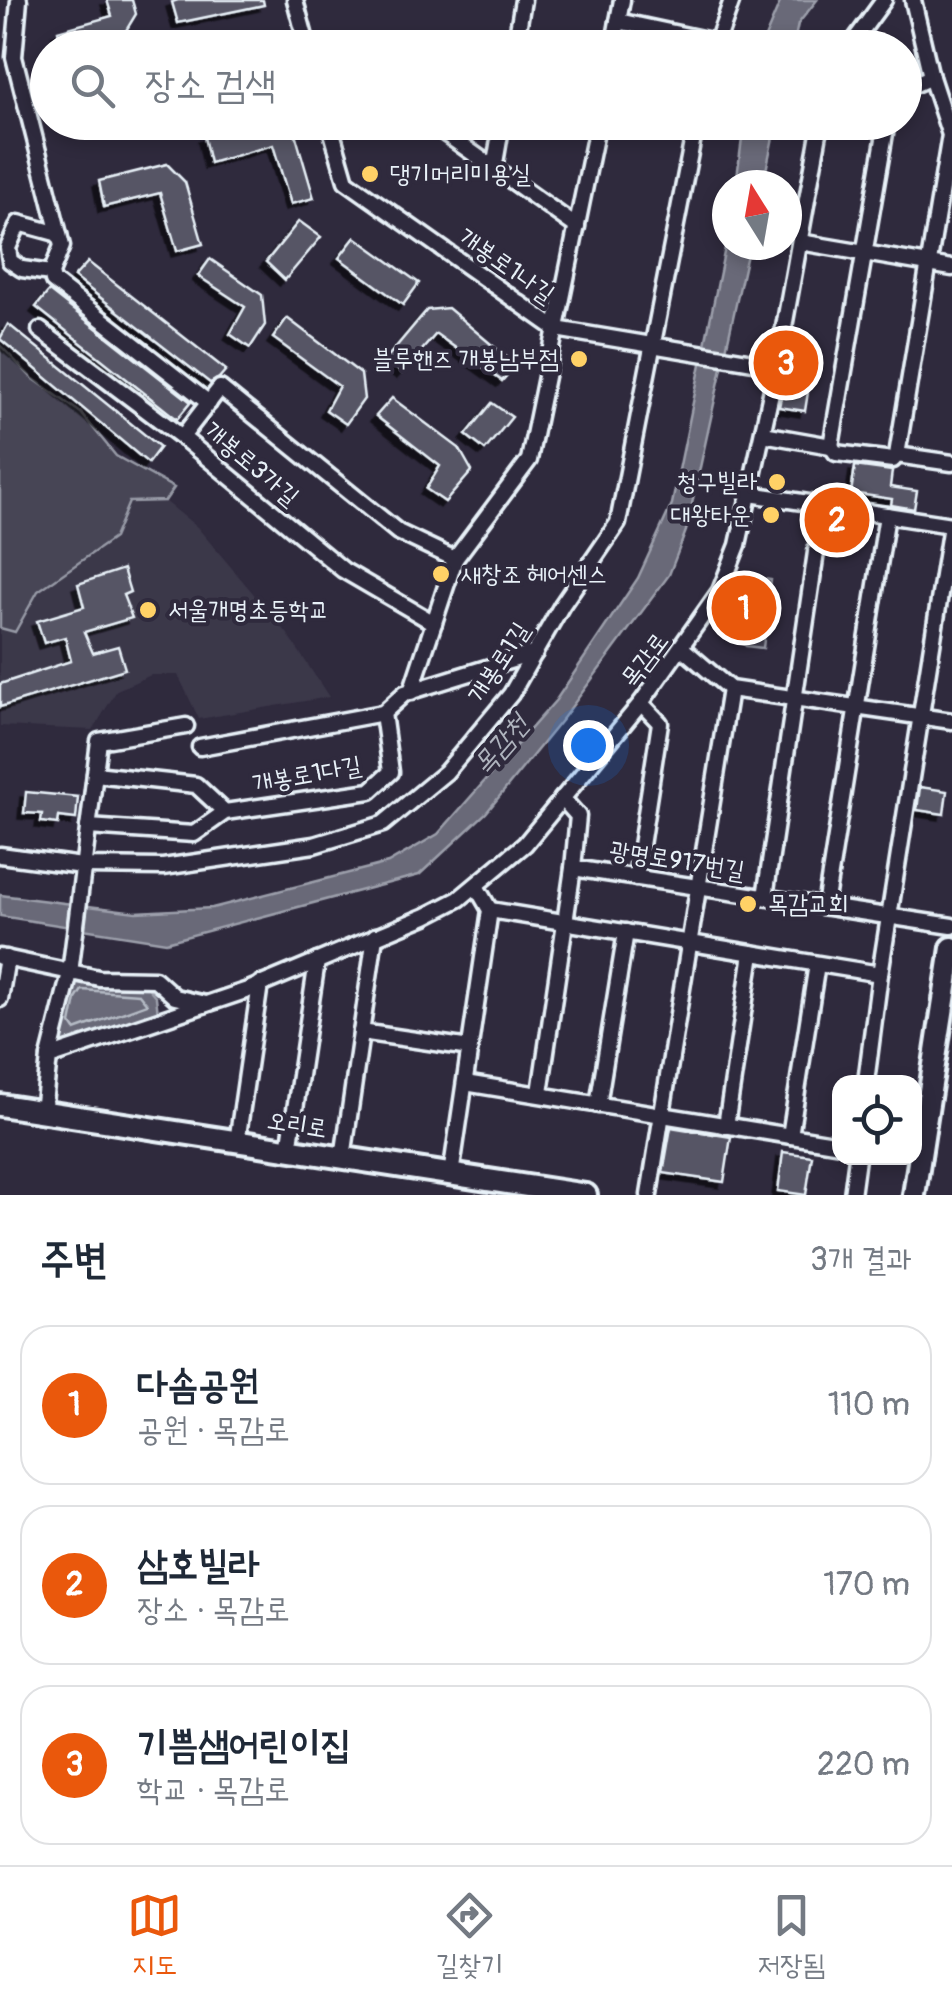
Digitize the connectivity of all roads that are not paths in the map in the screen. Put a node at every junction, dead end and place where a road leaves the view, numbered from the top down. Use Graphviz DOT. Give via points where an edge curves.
graph roads {
  1 [pos="19,0"];
  2 [pos="295,0"];
  3 [pos="523,0"];
  4 [pos="622,0"];
  5 [pos="732,0"];
  6 [pos="884,0"];
  7 [pos="912,0"];
  8 [pos="618,21"];
  9 [pos="303,30"];
  10 [pos="518,30"];
  11 [pos="616,30"];
  12 [pos="654,30"];
  13 [pos="721,30"];
  14 [pos="862,30"];
  15 [pos="919,30"];
  16 [pos="922,41"];
  17 [pos="931,77"];
  18 [pos="922,81"];
  19 [pos="30,120"];
  20 [pos="951,135"];
  21 [pos="35,140"];
  22 [pos="334,140"];
  23 [pos="454,140"];
  24 [pos="499,140"];
  25 [pos="594,140"];
  26 [pos="693,140"];
  27 [pos="817,140"];
  28 [pos="884,140"];
  29 [pos="494,169"];
  30 [pos="577,227"];
  31 [pos="802,230"];
  32 [pos="60,240"];
  33 [pos="802,242"];
  34 [pos="864,253"];
  35 [pos="796,260"];
  36 [pos="927,264"];
  37 [pos="952,268"];
  38 [pos="51,273"];
  39 [pos="556,329"];
  40 [pos="40,330"];
  41 [pos="658,344"];
  42 [pos="771,365"];
  43 [pos="209,402"];
  44 [pos="763,434"];
  45 [pos="182,436"];
  46 [pos="831,446"];
  47 [pos="897,455"];
  48 [pos="952,463"];
  49 [pos="750,494"];
  50 [pos="823,506"];
  51 [pos="887,515"];
  52 [pos="952,523"];
  53 [pos="455,558"];
  54 [pos="434,623"];
  55 [pos="682,648"];
  56 [pos="535,652"];
  57 [pos="730,688"];
  58 [pos="410,692"];
  59 [pos="796,698"];
  60 [pos="641,703"];
  61 [pos="858,707"];
  62 [pos="383,713"];
  63 [pos="922,716"];
  64 [pos="952,721"];
  65 [pos="186,726"];
  66 [pos="200,747"];
  67 [pos="95,774"];
  68 [pos="562,798"];
  69 [pos="226,812"];
  70 [pos="88,828"];
  71 [pos="0,855"];
  72 [pos="573,868"];
  73 [pos="82,870"];
  74 [pos="636,878"];
  75 [pos="476,886"];
  76 [pos="700,888"];
  77 [pos="764,897"];
  78 [pos="825,906"];
  79 [pos="490,910"];
  80 [pos="889,916"];
  81 [pos="564,922"];
  82 [pos="952,926"];
  83 [pos="626,932"];
  84 [pos="375,936"];
  85 [pos="691,943"];
  86 [pos="952,948"];
  87 [pos="752,953"];
  88 [pos="4,957"];
  89 [pos="317,961"];
  90 [pos="817,964"];
  91 [pos="70,968"];
  92 [pos="880,974"];
  93 [pos="260,984"];
  94 [pos="0,1000"];
  95 [pos="206,1004"];
  96 [pos="361,1032"];
  97 [pos="470,1048"];
  98 [pos="49,1057"];
  99 [pos="867,1075"];
  100 [pos="464,1082"];
  101 [pos="540,1093"];
  102 [pos="598,1104"];
  103 [pos="0,1105"];
  104 [pos="44,1112"];
  105 [pos="662,1115"];
  106 [pos="726,1126"];
  107 [pos="790,1136"];
  108 [pos="237,1142"];
  109 [pos="832,1143"];
  110 [pos="290,1150"];
  111 [pos="343,1158"];
  112 [pos="855,1165"];
  113 [pos="451,1174"];
  114 [pos="586,1195"];
  115 [pos="649,1195"];
  116 [pos="852,1195"];
  117 [pos="914,1195"];
  1 -- 19 [label="street" via="14,56"];
  2 -- 9 [label="street"];
  3 -- 10 [label="street"];
  4 -- 8 [label="street"];
  5 -- 13 [label="street"];
  6 -- 14 [label="street"];
  7 -- 15 [label="street"];
  8 -- 11 [label="street"];
  8 -- 12 [label="street"];
  16 -- 17 [label="street"];
  17 -- 18 [label="street"];
  17 -- 20 [label="street"];
  20 -- 36 [label="street"];
  21 -- 32 [label="street"];
  22 -- 39 [label="street, 개봉로1나길" via="346,182"];
  23 -- 29 [label="street"];
  24 -- 29 [label="street"];
  25 -- 30 [label="street"];
  26 -- 41 [label="street, 개봉로1길"];
  27 -- 31 [label="street, 목감로"];
  28 -- 34 [label="street"];
  29 -- 30 [label="street"];
  30 -- 39 [label="street"];
  32 -- 38 [label="street"];
  32 -- 38 [label="street" via="18,224 8,248 10,261 22,269"];
  33 -- 34 [label="street"];
  34 -- 36 [label="street"];
  34 -- 46 [label="street"];
  35 -- 42 [label="street, 목감로"];
  36 -- 37 [label="street"];
  36 -- 47 [label="street"];
  38 -- 43 [label="street"];
  39 -- 41 [label="street, 개봉로1나길"];
  39 -- 53 [label="street" via="529,460"];
  40 -- 45 [label="street"];
  41 -- 42 [label="street, 개봉로1나길"];
  41 -- 56 [label="street, 개봉로1길" via="618,523"];
  42 -- 44 [label="street, 목감로"];
  43 -- 45 [label="street, 개봉로3가길"];
  43 -- 53 [label="street, 개봉로3가길" via="220,388 398,532"];
  44 -- 46 [label="street"];
  44 -- 49 [label="street, 목감로"];
  45 -- 54 [label="street, 개봉로3가길" via="343,570"];
  46 -- 47 [label="street" via="836,453 893,460"];
  47 -- 48 [label="street"];
  49 -- 50 [label="street"];
  49 -- 55 [label="street, 목감로" via="720,591"];
  50 -- 51 [label="street"];
  50 -- 59 [label="street"];
  51 -- 52 [label="street"];
  51 -- 61 [label="street"];
  52 -- 63 [label="street"];
  53 -- 54 [label="street"];
  54 -- 58 [label="street"];
  55 -- 57 [label="street"];
  55 -- 60 [label="street, 목감로"];
  56 -- 58 [label="street, 개봉로1다길"];
  56 -- 73 [label="street, 개봉로1길" via="511,694 446,772 383,824 314,845 163,867"];
  57 -- 59 [label="street"];
  57 -- 76 [label="street"];
  58 -- 62 [label="street, 개봉로1다길"];
  59 -- 61 [label="street"];
  59 -- 77 [label="street"];
  60 -- 68 [label="street, 목감로"];
  60 -- 74 [label="street" via="660,724"];
  61 -- 63 [label="street"];
  61 -- 78 [label="street"];
  62 -- 66 [label="street, 개봉로1다길"];
  62 -- 69 [label="street, 개봉로1다길" via="392,772 370,791"];
  63 -- 64 [label="street"];
  63 -- 80 [label="street"];
  65 -- 67 [label="street" via="100,741"];
  67 -- 69 [label="street" via="196,785"];
  67 -- 70 [label="street"];
  68 -- 72 [label="street" via="578,816"];
  68 -- 75 [label="street, 목감로" via="525,844"];
  69 -- 70 [label="street" via="194,834"];
  70 -- 73 [label="street"];
  71 -- 73 [label="street, 개봉로1길"];
  72 -- 74 [label="street, 광명로917번길"];
  72 -- 81 [label="street"];
  73 -- 91 [label="street"];
  74 -- 76 [label="street, 광명로917번길"];
  75 -- 79 [label="street"];
  75 -- 84 [label="street, 목감로"];
  76 -- 77 [label="street, 광명로917번길"];
  76 -- 85 [label="street"];
  77 -- 78 [label="street, 광명로917번길"];
  78 -- 80 [label="street, 광명로917번길"];
  79 -- 81 [label="street"];
  79 -- 97 [label="street"];
  80 -- 82 [label="street, 광명로917번길"];
  80 -- 92 [label="street"];
  81 -- 83 [label="street"];
  81 -- 101 [label="street"];
  83 -- 85 [label="street"];
  83 -- 102 [label="street"];
  84 -- 89 [label="street, 목감로"];
  84 -- 96 [label="street"];
  85 -- 87 [label="street"];
  85 -- 105 [label="street"];
  86 -- 117 [label="main road"];
  87 -- 90 [label="street"];
  87 -- 106 [label="street"];
  88 -- 91 [label="street"];
  88 -- 94 [label="street"];
  89 -- 93 [label="street, 목감로"];
  89 -- 110 [label="street"];
  90 -- 92 [label="street"];
  90 -- 107 [label="street"];
  91 -- 95 [label="street" via="119,980 155,978 174,997"];
  91 -- 98 [label="street"];
  92 -- 99 [label="street"];
  93 -- 95 [label="street, 목감로"];
  93 -- 108 [label="street"];
  95 -- 98 [label="street, 목감로"];
  96 -- 97 [label="street"];
  96 -- 111 [label="street"];
  97 -- 100 [label="street"];
  98 -- 104 [label="street"];
  100 -- 101 [label="street"];
  100 -- 113 [label="street"];
  101 -- 102 [label="street"];
  102 -- 105 [label="street"];
  103 -- 104 [label="main road, 오리로"];
  104 -- 108 [label="main road, 오리로"];
  105 -- 106 [label="street"];
  105 -- 115 [label="street"];
  106 -- 107 [label="street"];
  107 -- 109 [label="street"];
  108 -- 110 [label="main road, 오리로"];
  110 -- 111 [label="main road, 오리로"];
  111 -- 113 [label="main road, 오리로"];
  112 -- 116 [label="street"];
  113 -- 114 [label="main road, 오리로"];
}
